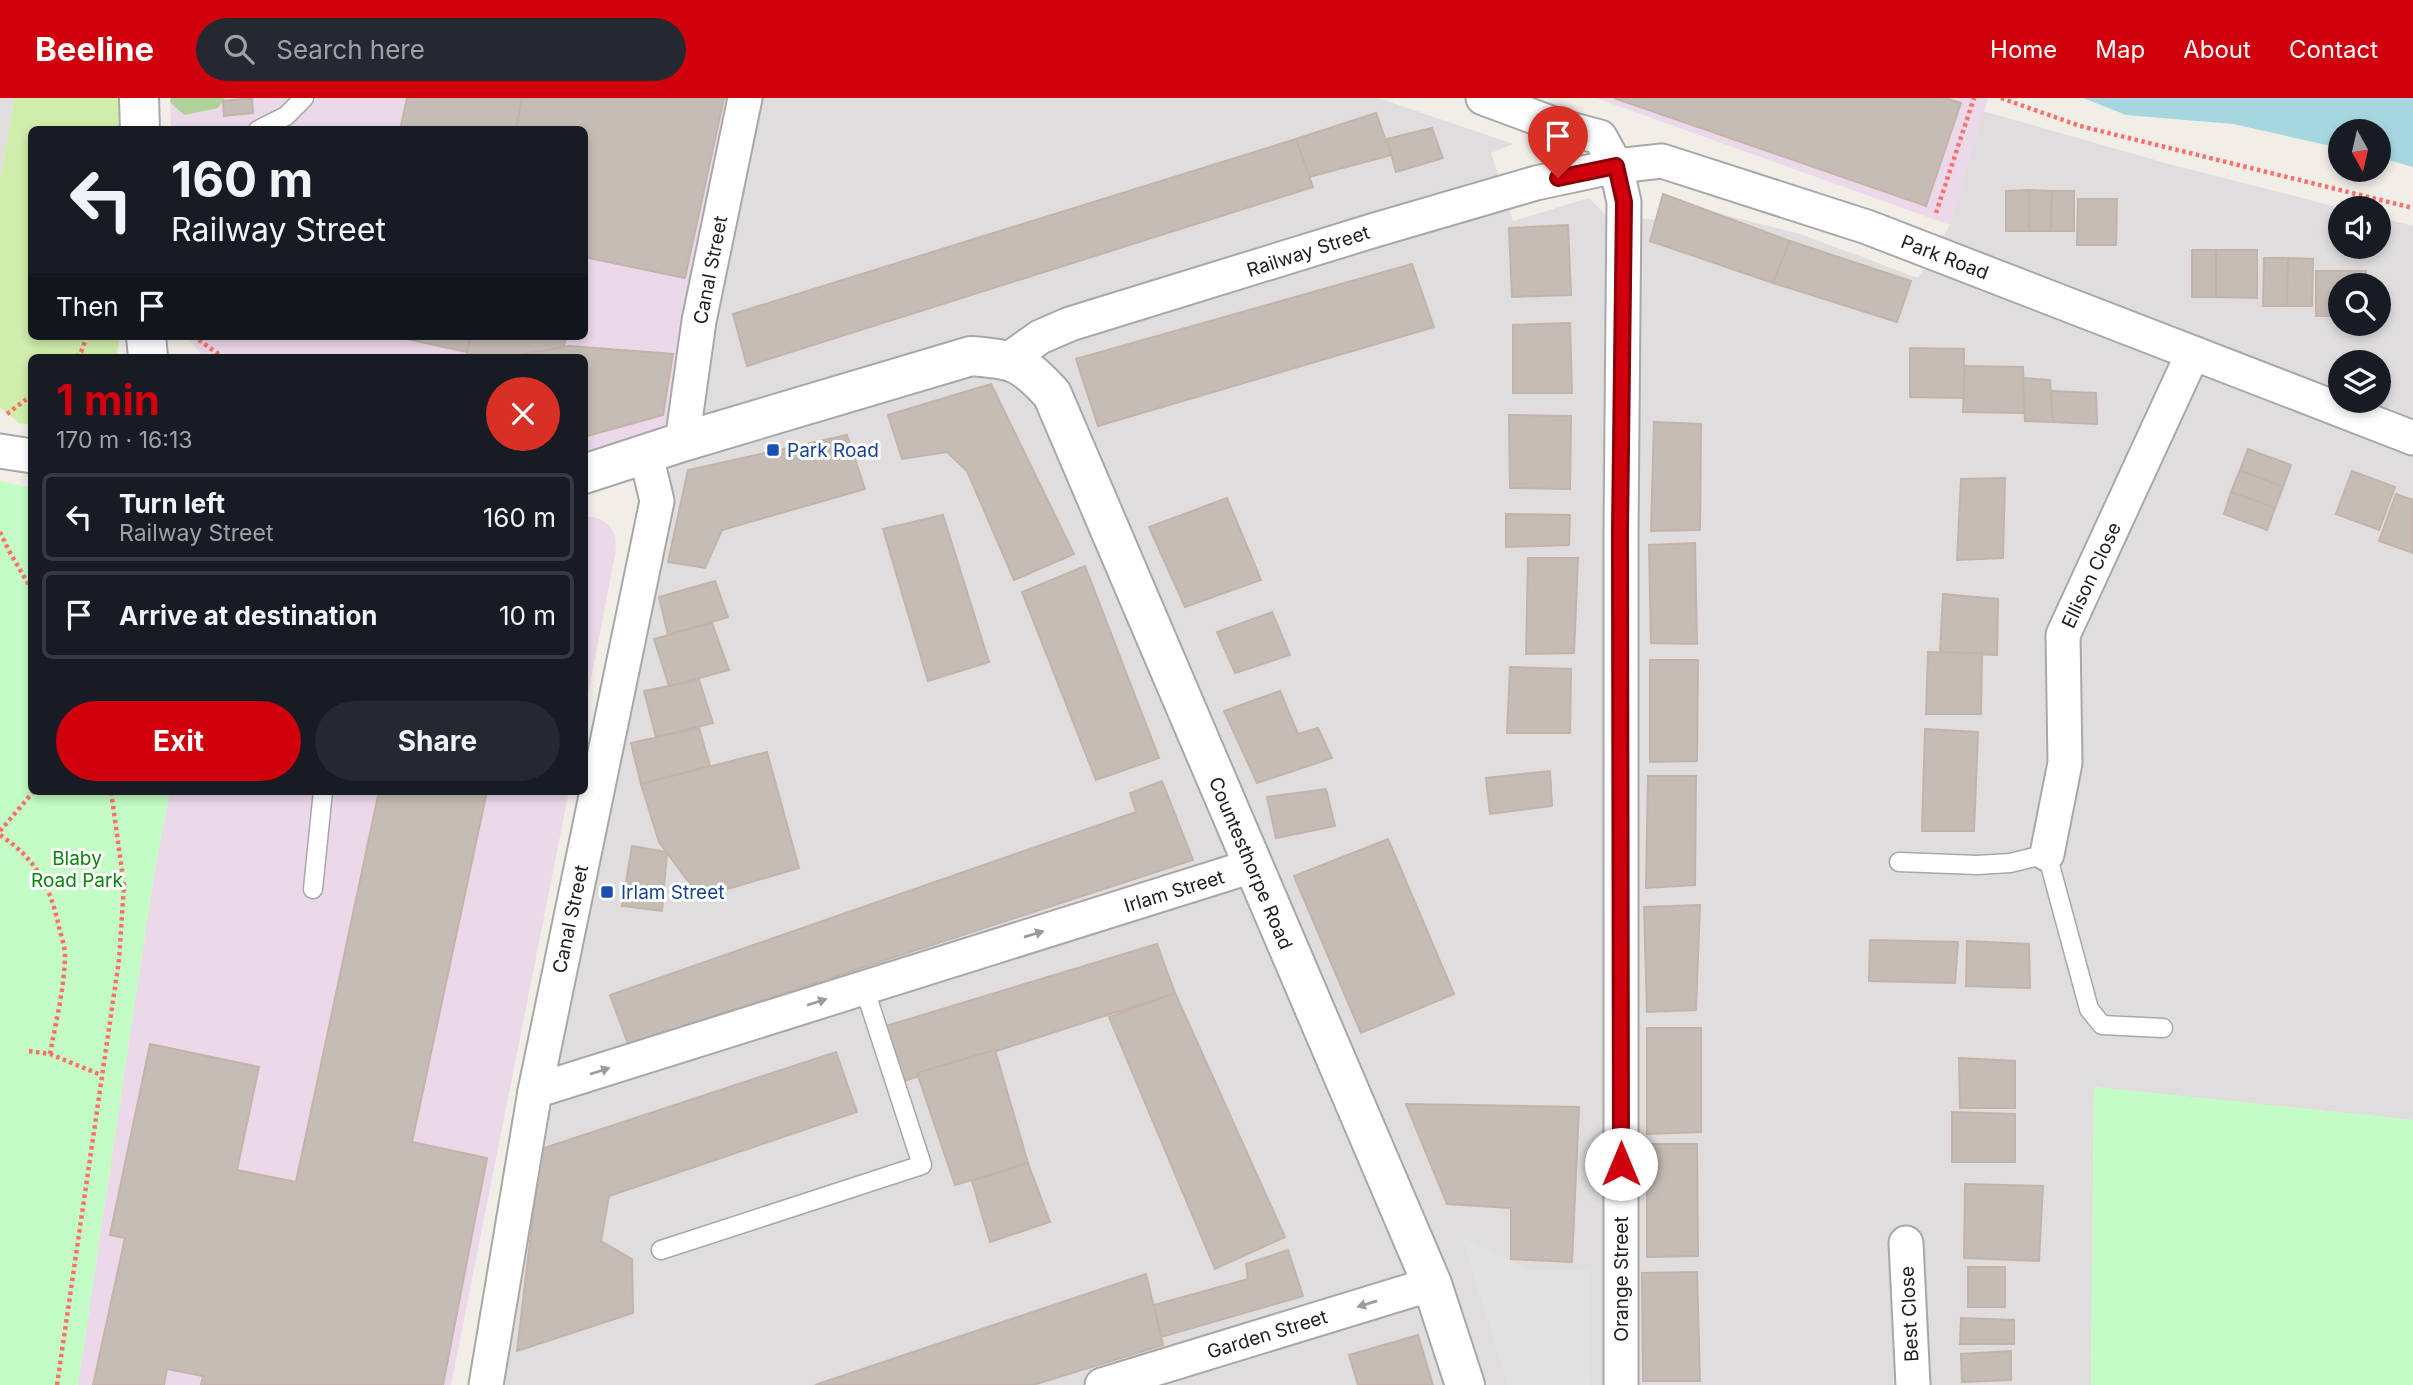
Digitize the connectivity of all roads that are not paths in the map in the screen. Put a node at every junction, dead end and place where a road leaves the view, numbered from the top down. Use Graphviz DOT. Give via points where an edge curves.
graph roads {
  1 [pos="139,98"];
  2 [pos="304,98"];
  3 [pos="744,98"];
  4 [pos="1483,98"];
  5 [pos="140,126"];
  6 [pos="266,126"];
  7 [pos="1616,166"];
  8 [pos="2193,353"];
  9 [pos="1009,359"];
  10 [pos="2413,438"];
  11 [pos="682,442"];
  12 [pos="0,451"];
  13 [pos="28,455"];
  14 [pos="646,455"];
  15 [pos="588,473"];
  16 [pos="323,795"];
  17 [pos="2047,854"];
  18 [pos="1899,862"];
  19 [pos="1252,866"];
  20 [pos="313,889"];
  21 [pos="864,987"];
  22 [pos="2163,1028"];
  23 [pos="535,1091"];
  24 [pos="1906,1243"];
  25 [pos="661,1250"];
  26 [pos="1432,1284"];
  27 [pos="486,1385"];
  28 [pos="1102,1385"];
  29 [pos="1465,1385"];
  30 [pos="1621,1385"];
  31 [pos="1913,1385"];
  1 -- 5 [label="street"];
  2 -- 6 [label="lane" via="286,116"];
  3 -- 11 [label="street, Canal Street" via="699,321"];
  4 -- 7 [label="street" via="1600,137"];
  7 -- 8 [label="street, Park Road" via="1672,163 1867,227"];
  7 -- 9 [label="street, Railway Street" via="1536,183 1070,324 1040,337"];
  7 -- 30 [label="street, Orange Street" via="1624,202"];
  8 -- 10 [label="street, Park Road"];
  8 -- 17 [label="street, Ellison Close" via="2063,635 2065,763"];
  9 -- 11 [label="street" via="971,356"];
  9 -- 19 [label="street, Countesthorpe Road" via="1032,373 1052,394"];
  11 -- 14 [label="street"];
  12 -- 13 [label="street"];
  14 -- 15 [label="street"];
  14 -- 23 [label="street, Canal Street" via="657,502"];
  16 -- 20 [label="lane"];
  17 -- 18 [label="lane" via="1978,865"];
  17 -- 22 [label="lane" via="2089,1009 2102,1025"];
  21 -- 19 [label="street, Irlam Street, one-way"];
  19 -- 26 [label="street, Countesthorpe Road"];
  23 -- 21 [label="street, Irlam Street, one-way"];
  21 -- 25 [label="lane" via="922,1165"];
  23 -- 27 [label="street, Canal Street"];
  24 -- 31 [label="street, Best Close"];
  26 -- 28 [label="street, Garden Street, one-way"];
  26 -- 29 [label="street, Countesthorpe Road"];
}
